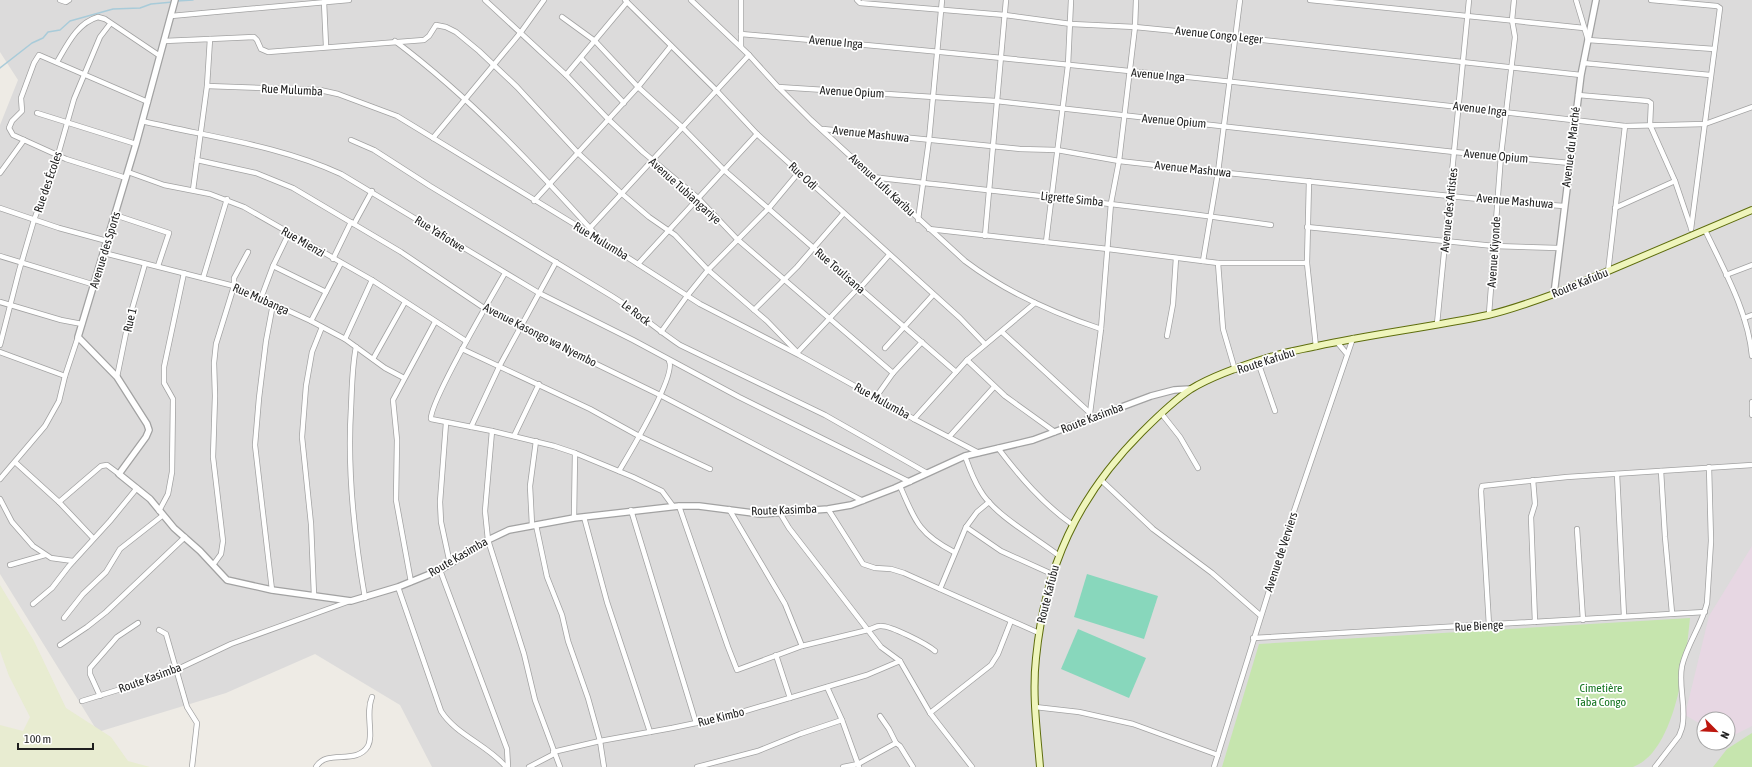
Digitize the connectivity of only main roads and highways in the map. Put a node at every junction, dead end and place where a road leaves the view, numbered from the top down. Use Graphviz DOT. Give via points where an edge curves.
graph roads {
  1 [pos="1752,210"];
  2 [pos="1040,767"];
  1 -- 2 [label="main road, Route Kafubu" via="1705,230 1692,232 1608,272 1554,294 1489,314 1279,354 1191,389 1160,413 1101,480 1086,502 1058,555 1043,608 1036,659 1035,707"];
}
